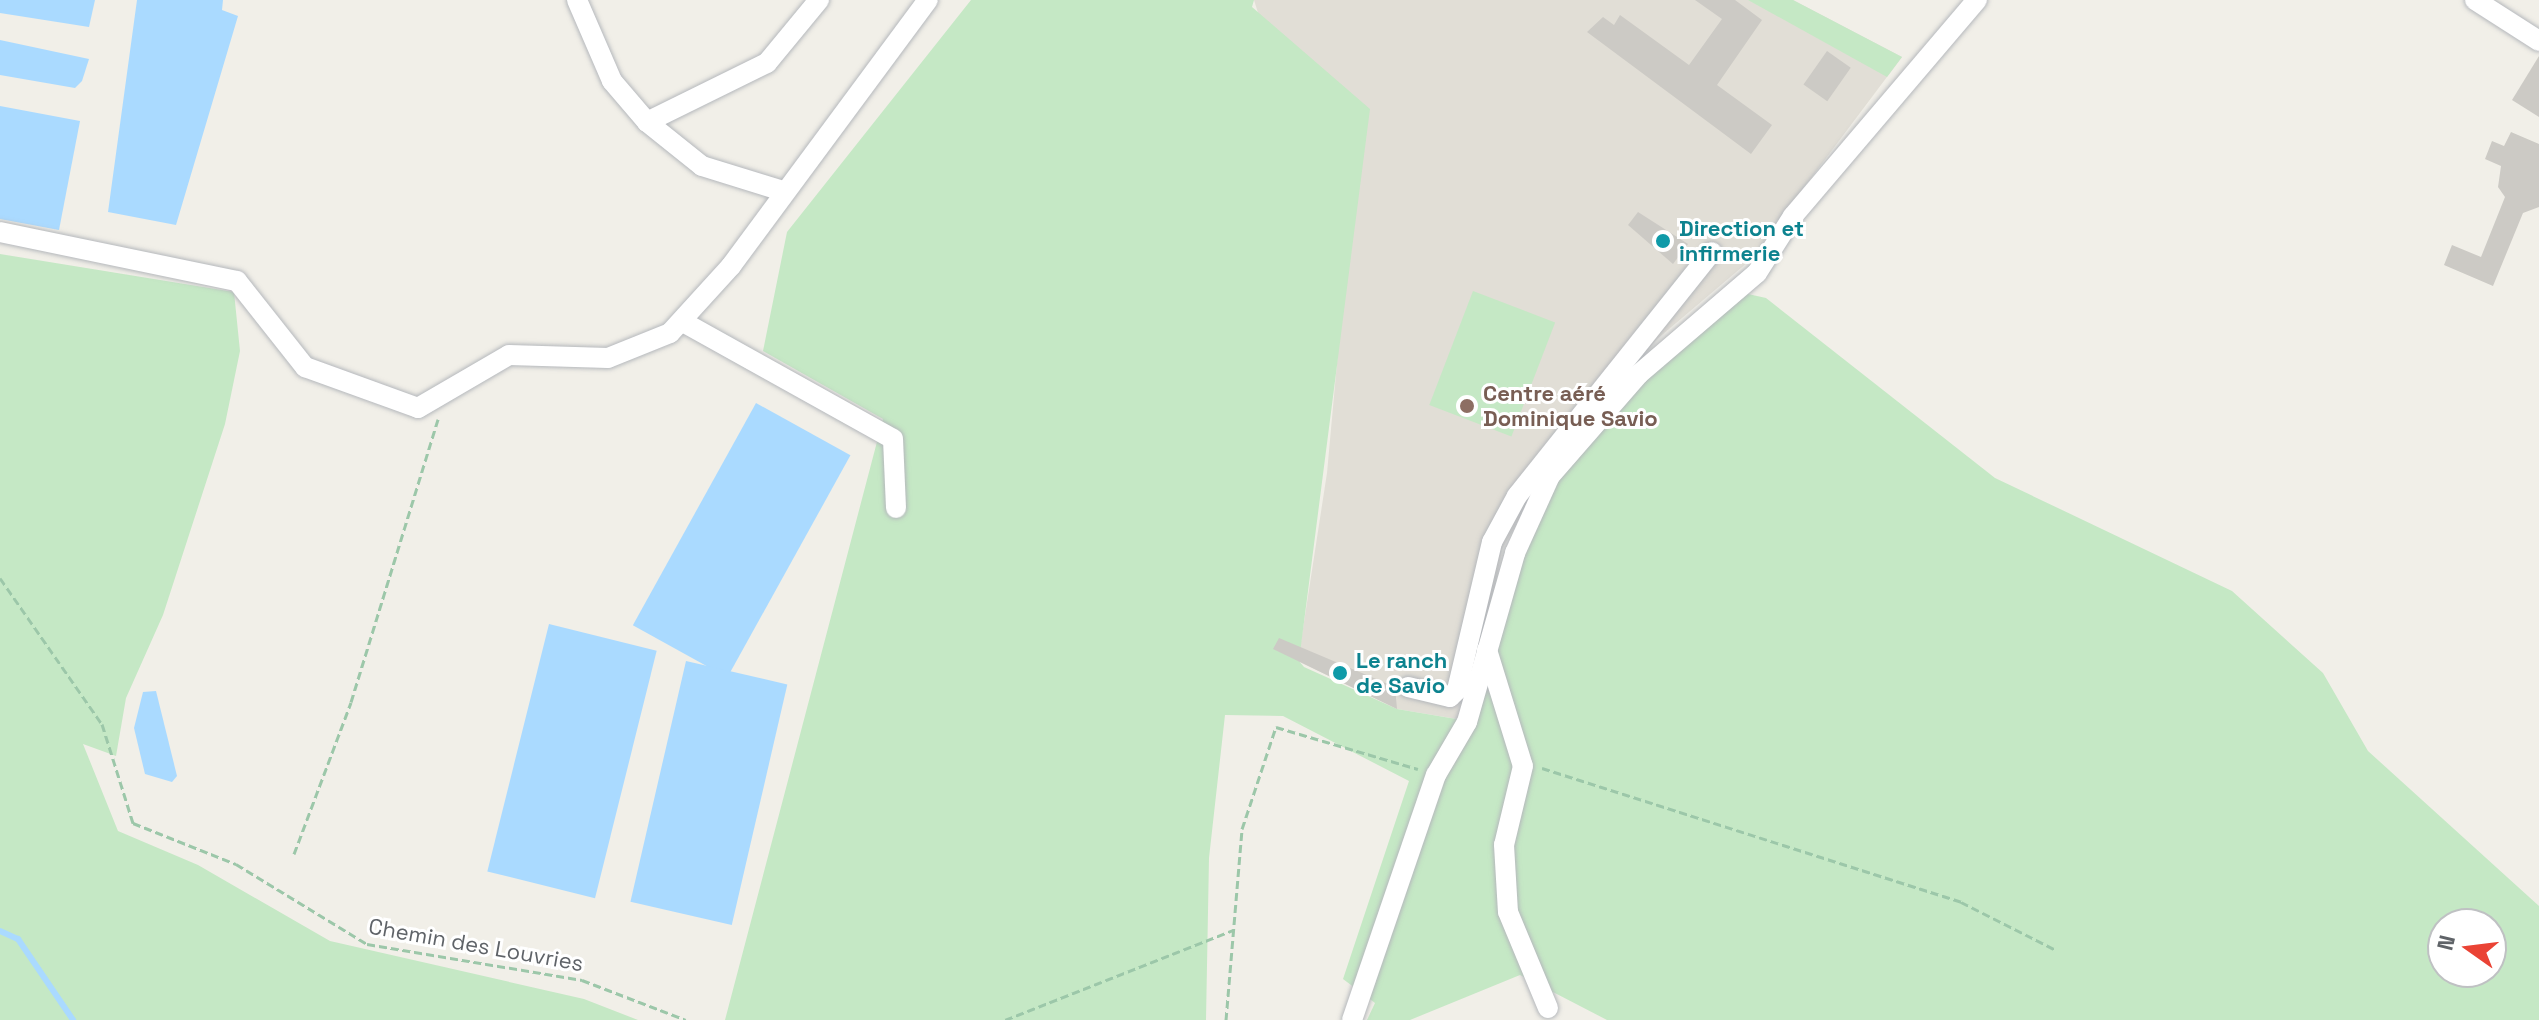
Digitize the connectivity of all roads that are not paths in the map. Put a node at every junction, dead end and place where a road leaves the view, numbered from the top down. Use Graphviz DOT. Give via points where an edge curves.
graph roads {
  1 [pos="577,0"];
  2 [pos="819,0"];
  3 [pos="928,0"];
  4 [pos="1977,0"];
  5 [pos="2475,0"];
  6 [pos="2539,41"];
  7 [pos="647,122"];
  8 [pos="783,191"];
  9 [pos="0,232"];
  10 [pos="1712,252"];
  11 [pos="683,322"];
  12 [pos="896,508"];
  13 [pos="1487,650"];
  14 [pos="1408,687"];
  15 [pos="1548,1008"];
  16 [pos="1352,1020"];
  1 -- 7 [label="street" via="612,81"];
  2 -- 7 [label="street" via="767,63"];
  3 -- 8 [label="street"];
  4 -- 13 [label="street" via="1793,216 1757,273 1639,374 1550,476 1515,553"];
  5 -- 6 [label="street"];
  7 -- 8 [label="street" via="702,166"];
  8 -- 11 [label="street"];
  9 -- 11 [label="street" via="214,271 249,290 305,367 405,408 450,394 509,355 625,355"];
  10 -- 14 [label="street" via="1517,496 1492,542 1457,690 1450,697"];
  11 -- 12 [label="street" via="893,439"];
  13 -- 15 [label="street" via="1523,766 1504,845 1508,912"];
  13 -- 16 [label="street" via="1467,722 1436,775"];
}
